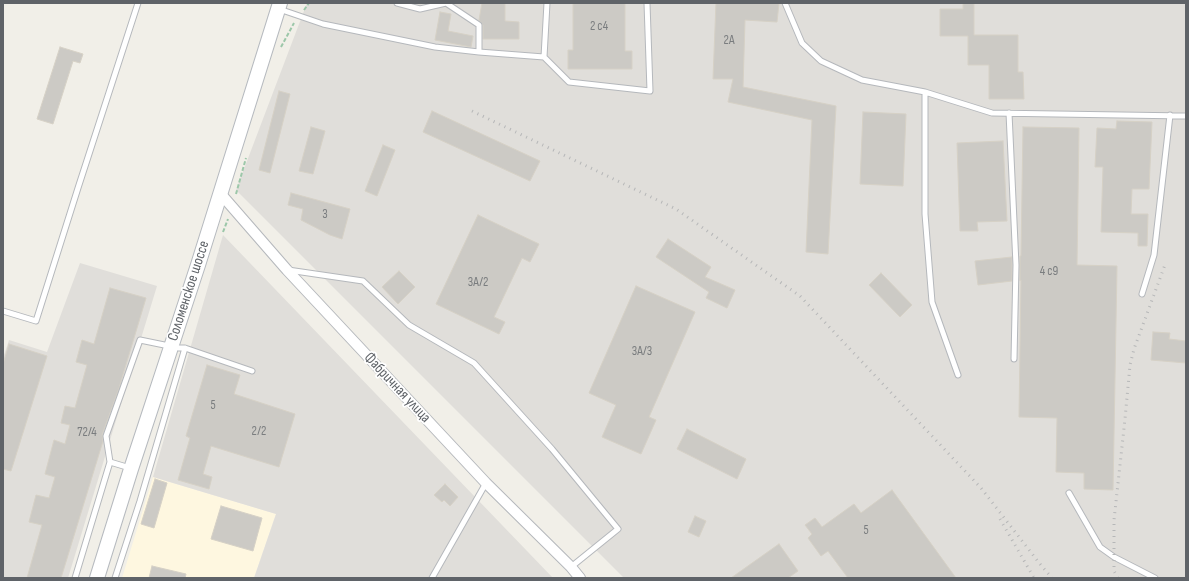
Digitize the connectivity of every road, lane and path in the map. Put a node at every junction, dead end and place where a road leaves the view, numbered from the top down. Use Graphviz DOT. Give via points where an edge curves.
graph roads {
  1 [pos="138,3"];
  2 [pos="397,3"];
  3 [pos="547,3"];
  4 [pos="647,3"];
  5 [pos="785,3"];
  6 [pos="279,6"];
  7 [pos="479,52"];
  8 [pos="544,57"];
  9 [pos="925,92"];
  10 [pos="1009,113"];
  11 [pos="1170,115"];
  12 [pos="1186,116"];
  13 [pos="220,193"];
  14 [pos="287,270"];
  15 [pos="1142,294"];
  16 [pos="3,311"];
  17 [pos="178,347"];
  18 [pos="1014,360"];
  19 [pos="252,371"];
  20 [pos="958,375"];
  21 [pos="110,462"];
  22 [pos="131,469"];
  23 [pos="486,483"];
  24 [pos="1069,493"];
  25 [pos="571,567"];
  26 [pos="75,578"];
  27 [pos="97,578"];
  28 [pos="115,578"];
  29 [pos="432,578"];
  30 [pos="580,578"];
  31 [pos="1155,578"];
  1 -- 16 [label="lane" via="36,321"];
  2 -- 7 [label="lane" via="420,9 446,4 479,25"];
  3 -- 8 [label="lane"];
  4 -- 8 [label="lane" via="650,91 570,82"];
  5 -- 9 [label="lane" via="802,43 821,61 862,80"];
  6 -- 7 [label="lane" via="324,24 435,47"];
  6 -- 13 [label="main road, Соломенское шоссе"];
  7 -- 8 [label="lane"];
  9 -- 10 [label="lane" via="992,113"];
  9 -- 20 [label="lane" via="925,214 932,302"];
  10 -- 11 [label="lane"];
  10 -- 18 [label="lane" via="1016,265"];
  11 -- 12 [label="lane"];
  11 -- 15 [label="lane" via="1154,255"];
  13 -- 14 [label="street, Фабричная улица"];
  13 -- 17 [label="main road, Соломенское шоссе" via="198,265"];
  14 -- 23 [label="street, Фабричная улица"];
  14 -- 25 [label="lane" via="363,281 409,325 474,363 552,449 618,529"];
  17 -- 19 [label="lane"];
  17 -- 21 [label="lane" via="140,340 106,436"];
  17 -- 22 [label="main road, Соломенское шоссе"];
  17 -- 28 [label="lane" via="140,501"];
  21 -- 22 [label="lane"];
  21 -- 26 [label="lane"];
  22 -- 27 [label="main road, Соломенское шоссе"];
  23 -- 25 [label="street, Фабричная улица"];
  23 -- 29 [label="lane"];
  24 -- 31 [label="lane" via="1100,547"];
  25 -- 30 [label="street, Фабричная улица"];
}
